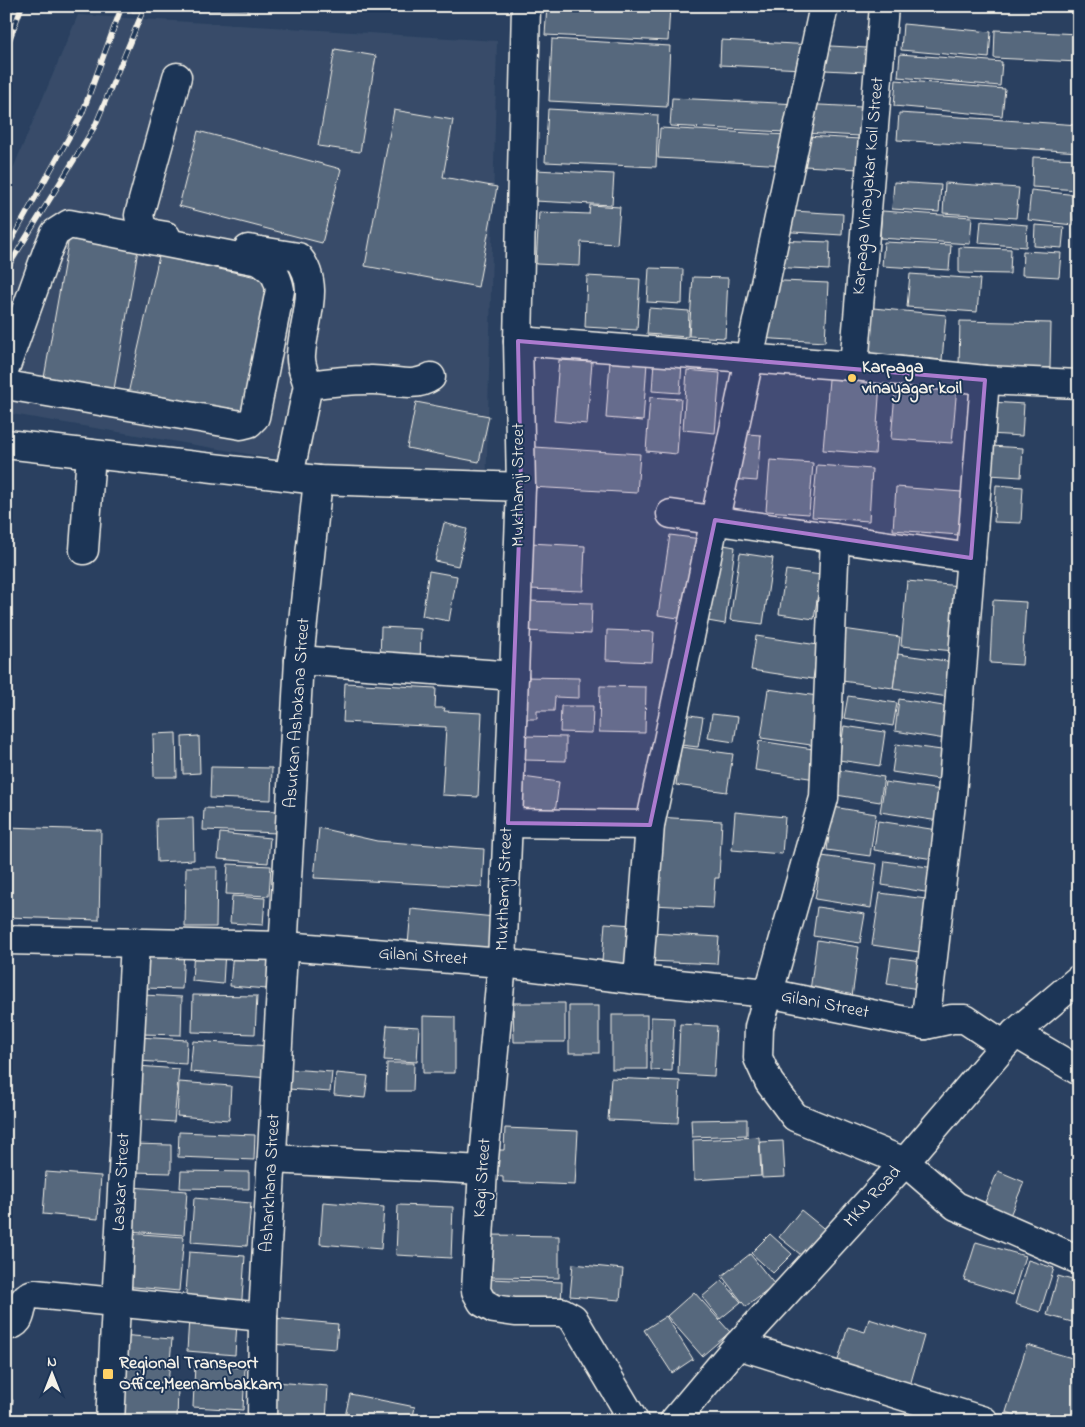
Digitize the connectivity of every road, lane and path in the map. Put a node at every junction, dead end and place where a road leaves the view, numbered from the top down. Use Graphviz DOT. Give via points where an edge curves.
graph roads {
  1 [pos="526,6"];
  2 [pos="824,6"];
  3 [pos="884,6"];
  4 [pos="177,77"];
  5 [pos="518,341"];
  6 [pos="6,366"];
  7 [pos="854,366"];
  8 [pos="431,377"];
  9 [pos="984,380"];
  10 [pos="1079,384"];
  11 [pos="6,385"];
  12 [pos="308,385"];
  13 [pos="6,444"];
  14 [pos="91,454"];
  15 [pos="289,476"];
  16 [pos="318,480"];
  17 [pos="521,487"];
  18 [pos="671,514"];
  19 [pos="836,538"];
  20 [pos="84,550"];
  21 [pos="971,558"];
  22 [pos="299,660"];
  23 [pos="514,676"];
  24 [pos="508,823"];
  25 [pos="650,825"];
  26 [pos="6,940"];
  27 [pos="135,942"];
  28 [pos="284,946"];
  29 [pos="502,963"];
  30 [pos="1079,979"];
  31 [pos="638,980"];
  32 [pos="768,993"];
  33 [pos="925,1024"];
  34 [pos="1009,1039"];
  35 [pos="1079,1071"];
  36 [pos="272,1160"];
  37 [pos="905,1162"];
  38 [pos="483,1170"];
  39 [pos="1079,1260"];
  40 [pos="116,1302"];
  41 [pos="263,1317"];
  42 [pos="6,1326"];
  43 [pos="738,1345"];
  44 [pos="906,1410"];
  45 [pos="629,1419"];
  46 [pos="110,1421"];
  47 [pos="262,1421"];
  48 [pos="674,1421"];
  49 [pos="984,1421"];
  1 -- 5 [label="street, Mukthamji Street"];
  2 -- 25 [label="street"];
  3 -- 7 [label="street, Karpaga Vinayakar Koil Street"];
  4 -- 12 [label="street" via="139,214 142,229 154,234 298,257 308,272 311,286 301,356"];
  5 -- 7 [label="street"];
  5 -- 17 [label="street, Mukthamji Street"];
  6 -- 11 [label="street" via="48,249 56,232 69,224 259,261 278,278 280,290 255,417 249,423 241,425"];
  7 -- 9 [label="street"];
  8 -- 12 [label="street" via="401,383 373,380"];
  9 -- 10 [label="street"];
  9 -- 21 [label="street"];
  12 -- 15 [label="street"];
  13 -- 14 [label="street"];
  14 -- 15 [label="street"];
  14 -- 20 [label="street"];
  15 -- 16 [label="street"];
  16 -- 17 [label="street"];
  16 -- 22 [label="street, Asurkan Ashokana Street"];
  17 -- 23 [label="street, Mukthamji Street"];
  18 -- 19 [label="street"];
  19 -- 21 [label="street"];
  19 -- 32 [label="street" via="824,798"];
  21 -- 33 [label="street" via="952,795"];
  22 -- 23 [label="street"];
  22 -- 28 [label="street, Asurkan Ashokana Street"];
  23 -- 24 [label="street, Mukthamji Street"];
  24 -- 25 [label="street"];
  24 -- 29 [label="street, Mukthamji Street"];
  25 -- 31 [label="street"];
  26 -- 27 [label="street, Gilani Street"];
  27 -- 28 [label="street, Gilani Street"];
  27 -- 40 [label="street, Laskar Street"];
  28 -- 29 [label="street, Gilani Street"];
  28 -- 36 [label="street, Asharkhana Street"];
  29 -- 31 [label="street, Gilani Street"];
  29 -- 38 [label="street, Kagi Street"];
  30 -- 34 [label="street, MKN Road"];
  31 -- 32 [label="street, Gilani Street"];
  32 -- 33 [label="street, Gilani Street"];
  32 -- 37 [label="street" via="759,1027 758,1058 769,1082 795,1117"];
  33 -- 34 [label="street" via="965,1019"];
  34 -- 35 [label="street"];
  34 -- 37 [label="street, MKN Road"];
  36 -- 38 [label="street"];
  36 -- 41 [label="street, Asharkhana Street"];
  37 -- 39 [label="street" via="956,1206"];
  37 -- 43 [label="street, MKN Road"];
  38 -- 45 [label="street, Kagi Street" via="476,1291 482,1302 494,1309 514,1312 562,1312 570,1315 584,1334"];
  40 -- 41 [label="street"];
  40 -- 42 [label="street" via="30,1295 23,1303 19,1321"];
  40 -- 46 [label="street, Laskar Street"];
  41 -- 47 [label="street, Asharkhana Street"];
  43 -- 44 [label="street"];
  43 -- 48 [label="street, MKN Road"];
  44 -- 49 [label="street"];
}
